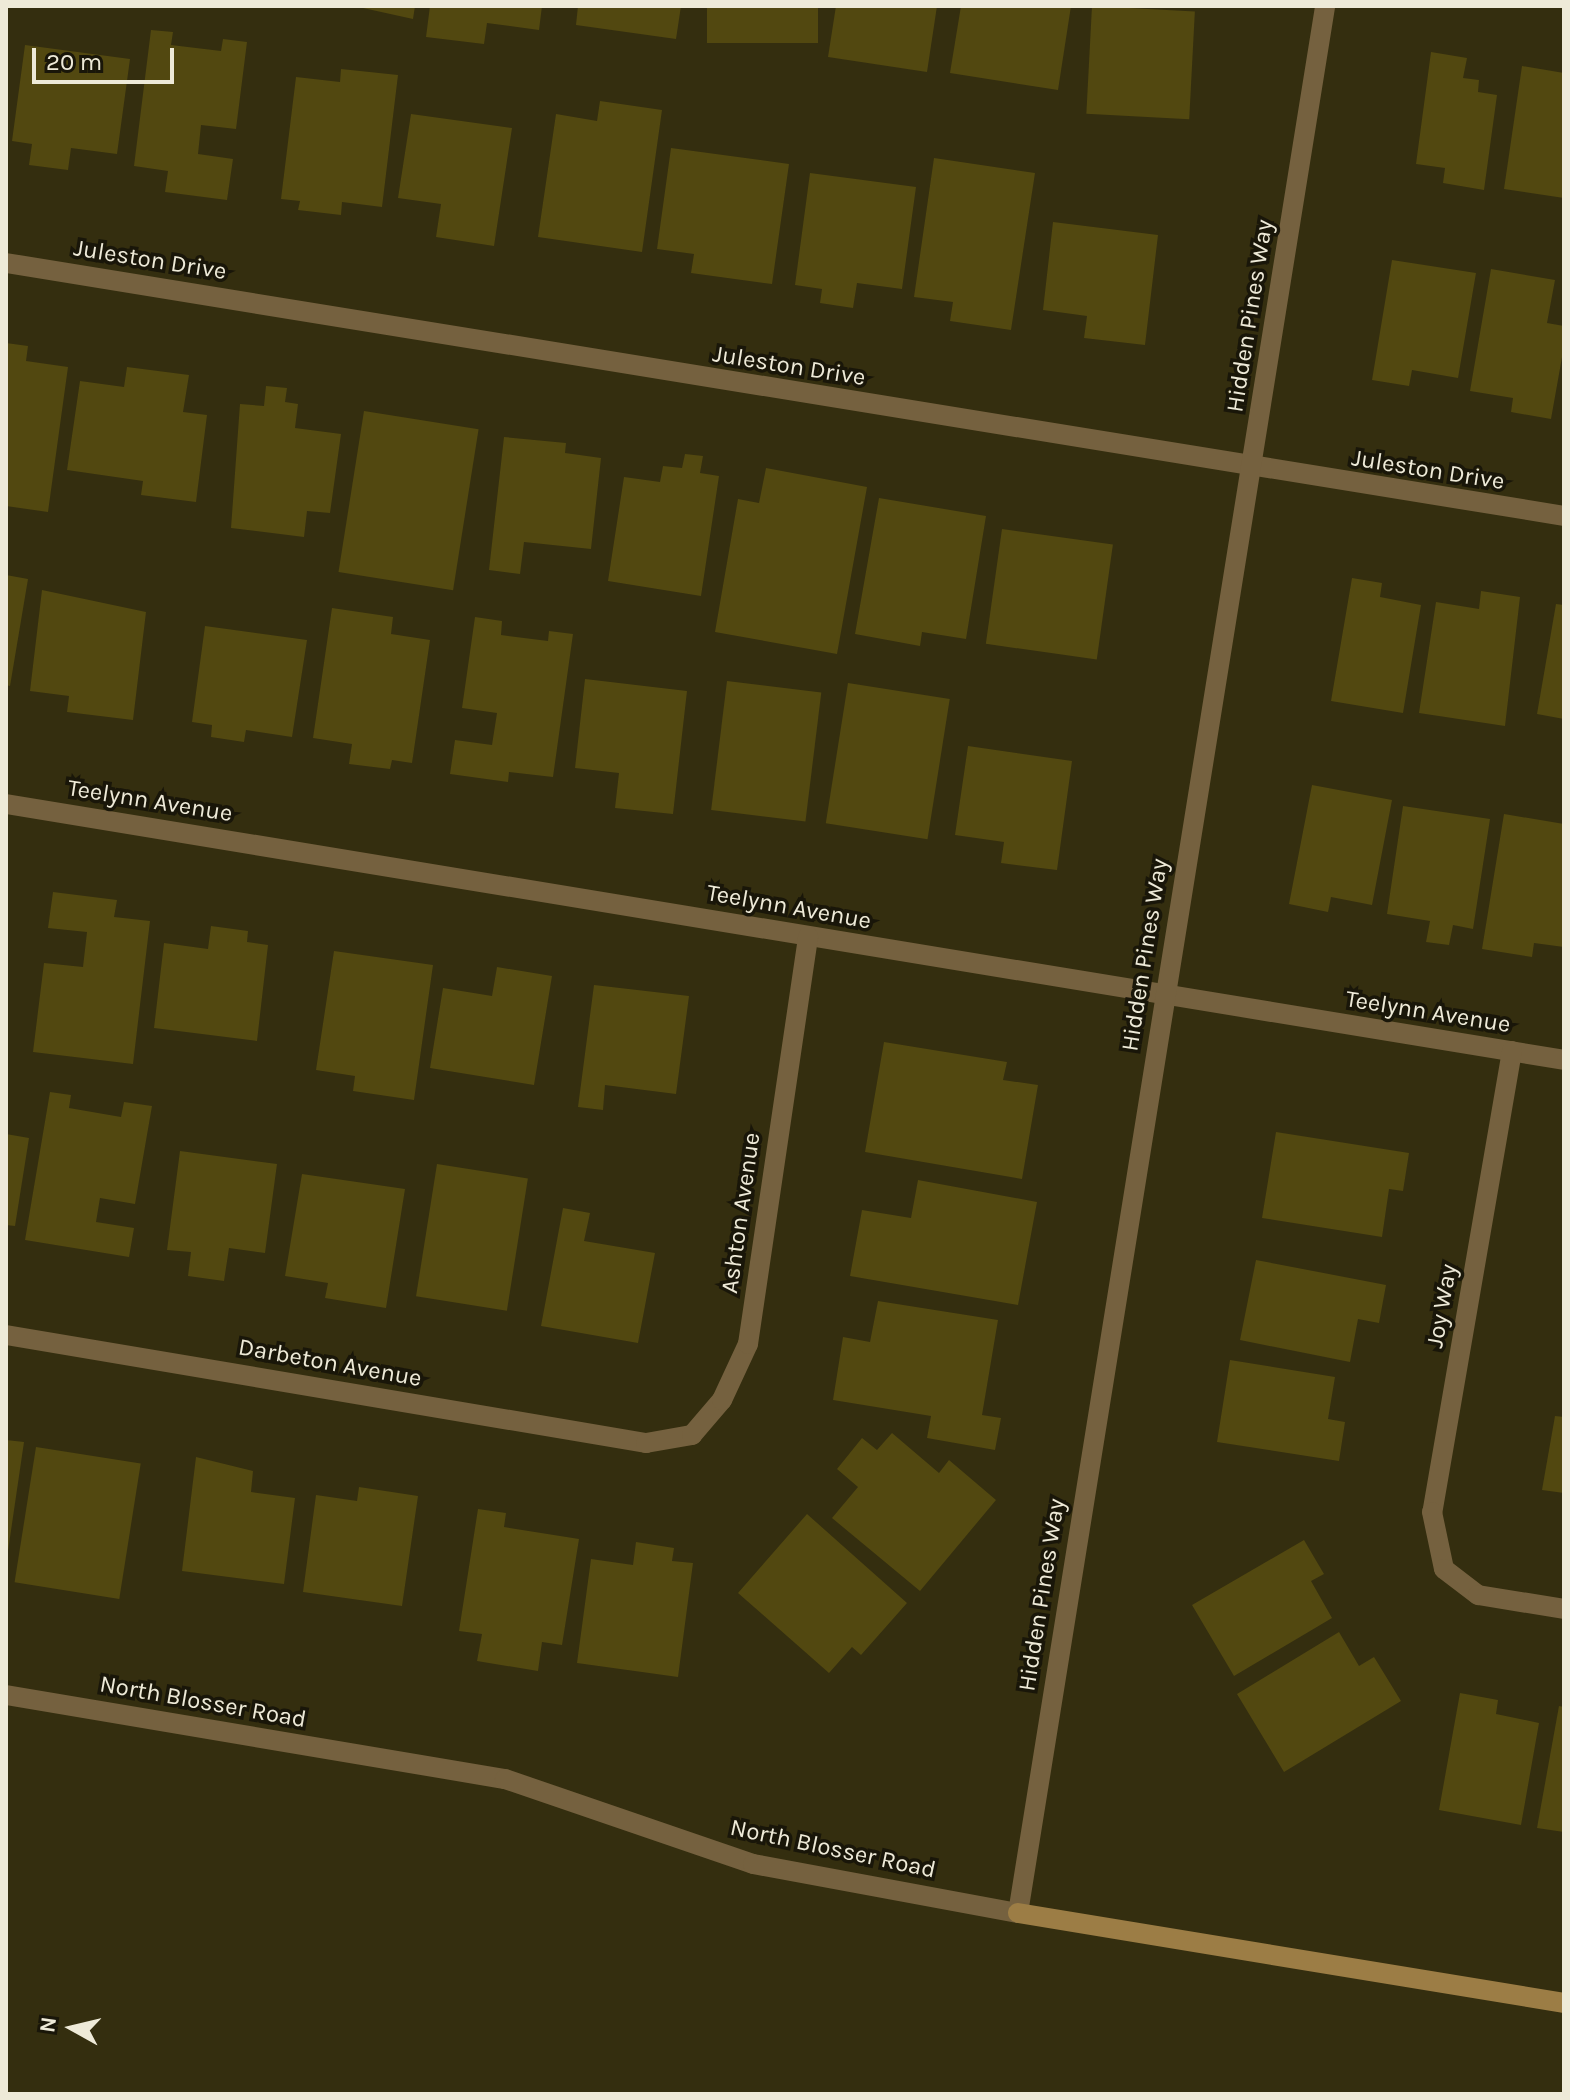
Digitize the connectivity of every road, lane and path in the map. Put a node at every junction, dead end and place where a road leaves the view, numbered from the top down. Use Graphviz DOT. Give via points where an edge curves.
graph roads {
  1 [pos="1325,6"];
  2 [pos="6,263"];
  3 [pos="1252,469"];
  4 [pos="1564,516"];
  5 [pos="6,804"];
  6 [pos="808,936"];
  7 [pos="1164,998"];
  8 [pos="1512,1051"];
  9 [pos="1564,1060"];
  10 [pos="6,1335"];
  11 [pos="646,1443"];
  12 [pos="1564,1609"];
  13 [pos="6,1695"];
  14 [pos="1018,1913"];
  15 [pos="1564,2003"];
  1 -- 3 [label="street, Hidden Pines Way"];
  2 -- 3 [label="street, Juleston Drive"];
  3 -- 4 [label="street, Juleston Drive"];
  3 -- 7 [label="street, Hidden Pines Way"];
  5 -- 6 [label="street, Teelynn Avenue"];
  6 -- 7 [label="street, Teelynn Avenue"];
  6 -- 11 [label="street, Ashton Avenue" via="748,1344 722,1400 692,1435"];
  7 -- 8 [label="street, Teelynn Avenue"];
  7 -- 14 [label="street, Hidden Pines Way"];
  8 -- 9 [label="street, Teelynn Avenue"];
  8 -- 12 [label="street, Joy Way" via="1432,1512 1444,1569 1478,1595"];
  10 -- 11 [label="street, Darbeton Avenue"];
  13 -- 14 [label="street, North Blosser Road" via="505,1779 753,1864"];
  14 -- 15 [label="street, North Blosser Road"];
}
